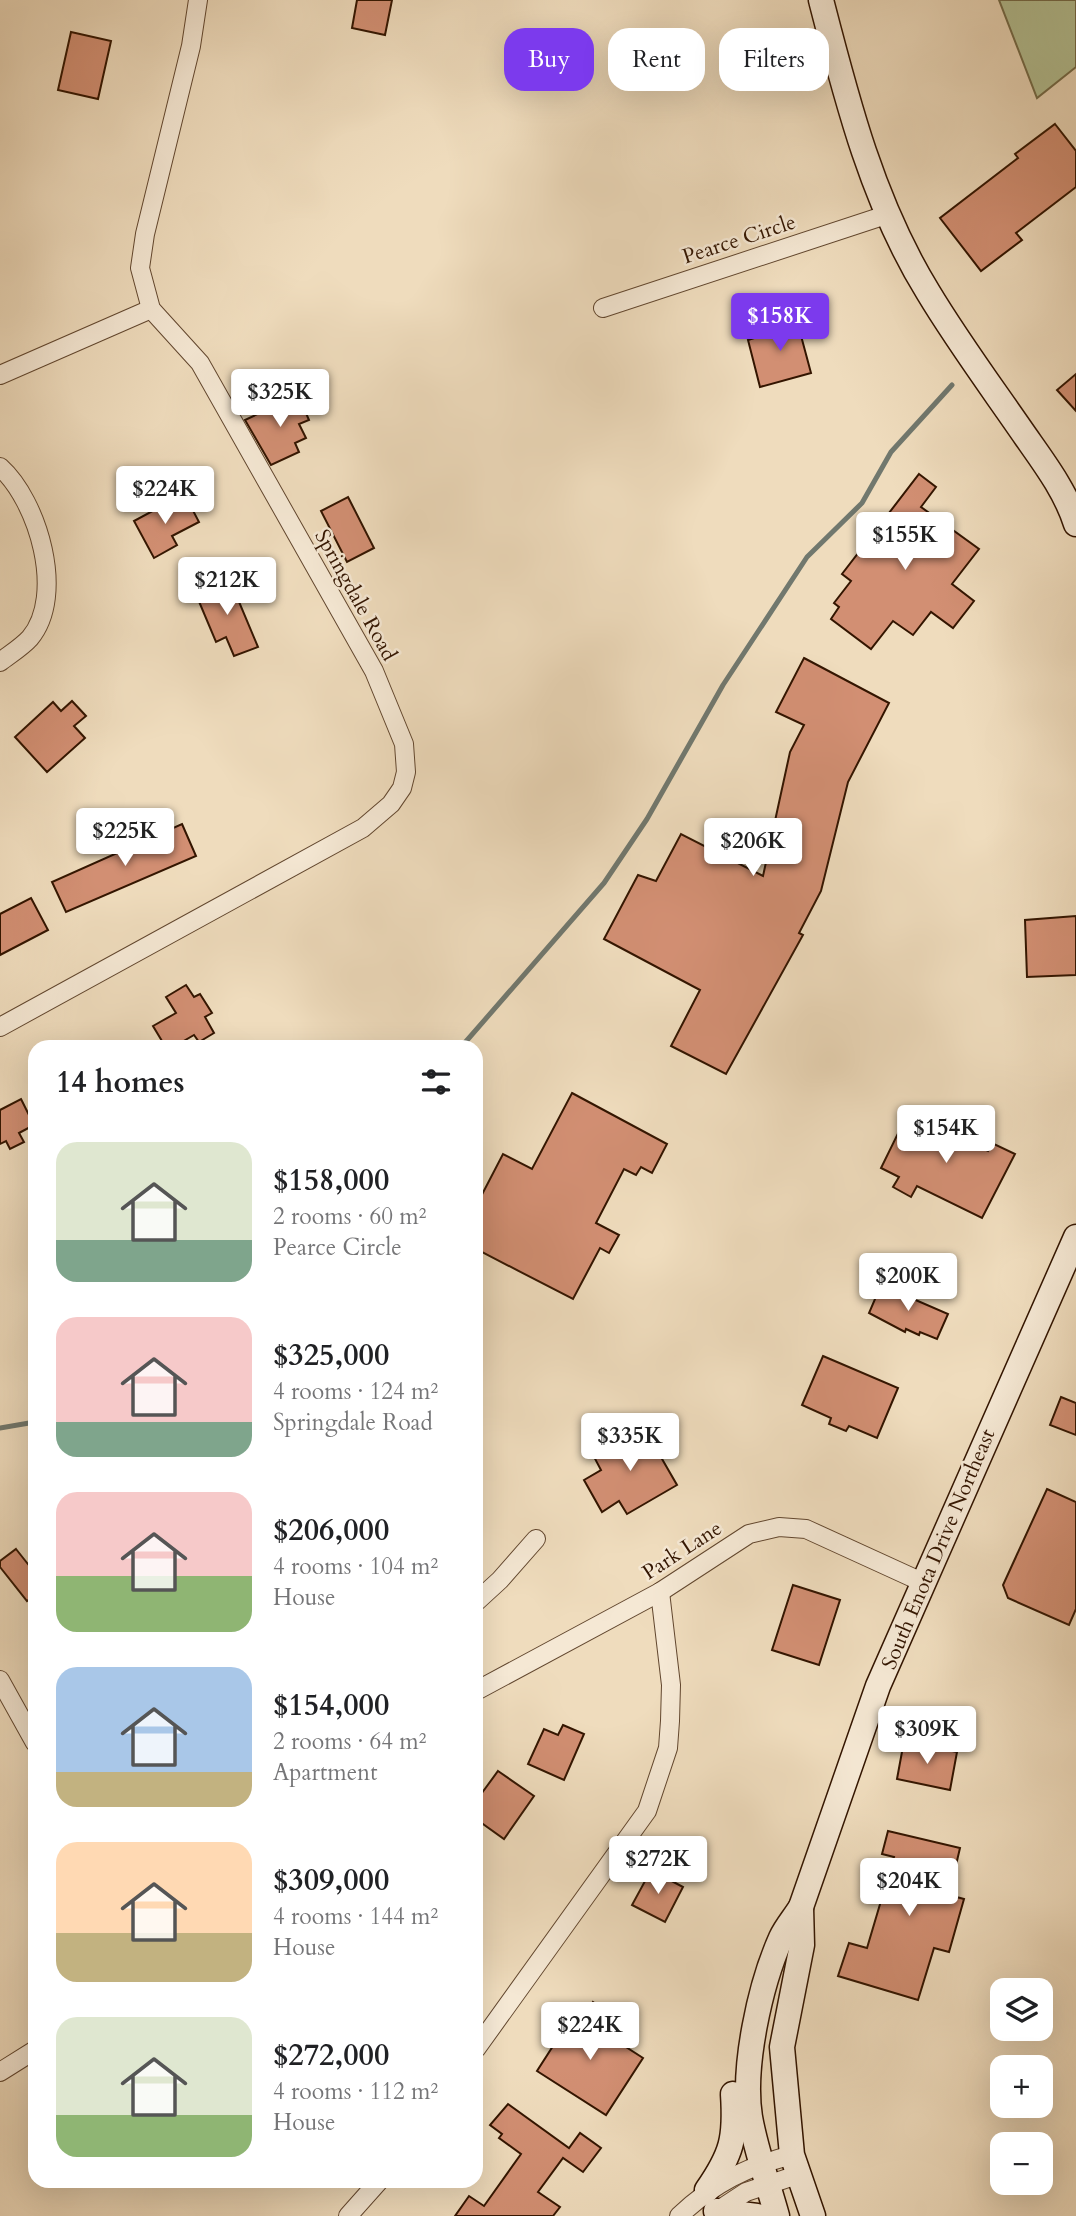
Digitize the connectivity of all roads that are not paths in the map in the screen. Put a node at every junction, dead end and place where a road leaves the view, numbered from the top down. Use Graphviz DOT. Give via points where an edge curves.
graph roads {
  1 [pos="198,0"];
  2 [pos="821,0"];
  3 [pos="889,214"];
  4 [pos="603,308"];
  5 [pos="151,309"];
  6 [pos="0,375"];
  7 [pos="0,467"];
  8 [pos="1076,524"];
  9 [pos="0,662"];
  10 [pos="0,1027"];
  11 [pos="1076,1237"];
  12 [pos="536,1539"];
  13 [pos="922,1582"];
  14 [pos="660,1592"];
  15 [pos="483,1596"];
  16 [pos="0,1680"];
  17 [pos="483,1686"];
  18 [pos="28,1730"];
  19 [pos="802,1907"];
  20 [pos="755,2028"];
  21 [pos="483,2039"];
  22 [pos="28,2054"];
  23 [pos="0,2072"];
  24 [pos="794,2165"];
  25 [pos="764,2173"];
  26 [pos="373,2188"];
  27 [pos="711,2206"];
  28 [pos="348,2216"];
  29 [pos="679,2216"];
  30 [pos="757,2216"];
  31 [pos="777,2216"];
  32 [pos="813,2216"];
  1 -- 5 [label="street, Springdale Road" via="140,268"];
  2 -- 3 [label="main road" via="854,126"];
  3 -- 4 [label="street, Pearce Circle"];
  3 -- 8 [label="main road" via="929,295 1048,469"];
  5 -- 6 [label="street"];
  5 -- 10 [label="street, Springdale Road" via="200,363 374,671 404,744 406,772 391,804 363,828"];
  7 -- 9 [label="street" via="14,480 35,518 47,565 43,607 31,637"];
  11 -- 13 [label="main road, South Enota Drive Northeast"];
  12 -- 15 [label="street"];
  13 -- 14 [label="street, Park Lane" via="806,1529 779,1527 748,1534"];
  13 -- 19 [label="main road, South Enota Drive Northeast" via="878,1686"];
  14 -- 17 [label="street, Park Lane"];
  14 -- 21 [label="street" via="671,1685 670,1721 668,1748 647,1811"];
  16 -- 18 [label="street"];
  19 -- 20 [label="main road" via="781,1938"];
  19 -- 24 [label="main road" via="802,1945 782,2047"];
  20 -- 25 [label="main road" via="748,2088"];
  20 -- 27 [label="main road" via="732,2084 735,2127"];
  22 -- 23 [label="street"];
  24 -- 25 [label="street"];
  24 -- 32 [label="main road"];
  25 -- 27 [label="street"];
  25 -- 31 [label="main road"];
  26 -- 28 [label="street"];
  27 -- 29 [label="street"];
  27 -- 30 [label="main road"];
}
